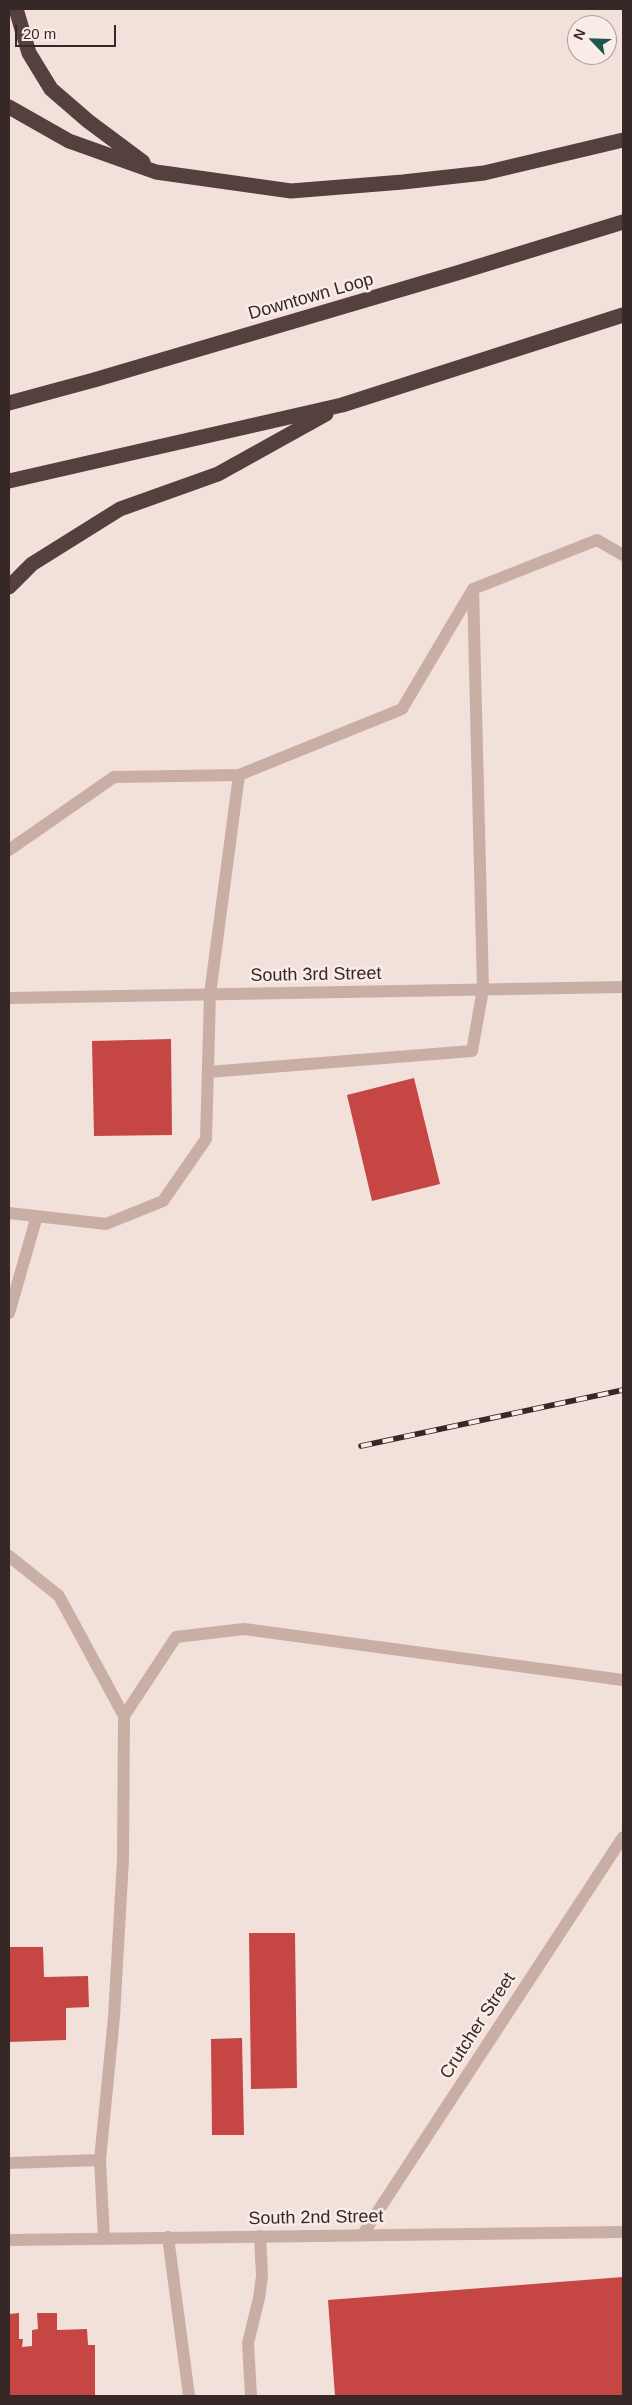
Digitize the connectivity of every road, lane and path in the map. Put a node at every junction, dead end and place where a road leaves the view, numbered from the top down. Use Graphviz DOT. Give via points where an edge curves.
graph roads {
  1 [pos="16,9"];
  2 [pos="9,107"];
  3 [pos="623,140"];
  4 [pos="156,172"];
  5 [pos="623,222"];
  6 [pos="623,315"];
  7 [pos="9,403"];
  8 [pos="342,405"];
  9 [pos="9,481"];
  10 [pos="623,555"];
  11 [pos="9,587"];
  12 [pos="473,589"];
  13 [pos="239,775"];
  14 [pos="9,850"];
  15 [pos="623,987"];
  16 [pos="482,989"];
  17 [pos="210,994"];
  18 [pos="9,998"];
  19 [pos="208,1072"];
  20 [pos="9,1212"];
  21 [pos="37,1216"];
  22 [pos="9,1313"];
  23 [pos="9,1556"];
  24 [pos="623,1680"];
  25 [pos="124,1716"];
  26 [pos="623,1837"];
  27 [pos="100,2160"];
  28 [pos="9,2163"];
  29 [pos="623,2232"];
  30 [pos="363,2234"];
  31 [pos="260,2236"];
  32 [pos="168,2237"];
  33 [pos="104,2239"];
  34 [pos="9,2240"];
  35 [pos="189,2396"];
  36 [pos="251,2396"];
  1 -- 4 [label="highway" via="29,53 51,89"];
  2 -- 4 [label="highway" via="69,141"];
  3 -- 4 [label="highway" via="484,173 291,191"];
  5 -- 7 [label="highway, Downtown Loop" via="104,378"];
  6 -- 8 [label="highway"];
  8 -- 9 [label="highway"];
  8 -- 11 [label="highway" via="218,474 120,509 32,564"];
  10 -- 12 [label="street" via="598,540"];
  12 -- 13 [label="street" via="402,709"];
  12 -- 16 [label="street"];
  13 -- 14 [label="street" via="114,777"];
  13 -- 17 [label="street"];
  15 -- 16 [label="street, South 3rd Street"];
  16 -- 17 [label="street, South 3rd Street"];
  16 -- 19 [label="street" via="472,1051"];
  17 -- 18 [label="street, South 3rd Street"];
  17 -- 19 [label="street"];
  19 -- 21 [label="street" via="206,1139 164,1200 106,1224"];
  20 -- 21 [label="street"];
  21 -- 22 [label="street"];
  23 -- 25 [label="street" via="59,1596"];
  24 -- 25 [label="street" via="244,1629 176,1637"];
  25 -- 27 [label="street" via="123,1859 114,2017"];
  26 -- 30 [label="street, Crutcher Street"];
  27 -- 28 [label="street"];
  27 -- 33 [label="street"];
  29 -- 30 [label="street, South 2nd Street"];
  30 -- 31 [label="street, South 2nd Street"];
  31 -- 32 [label="street, South 2nd Street"];
  31 -- 36 [label="street" via="262,2276 248,2343"];
  32 -- 33 [label="street, South 2nd Street"];
  32 -- 35 [label="street"];
  33 -- 34 [label="street, South 2nd Street"];
}
